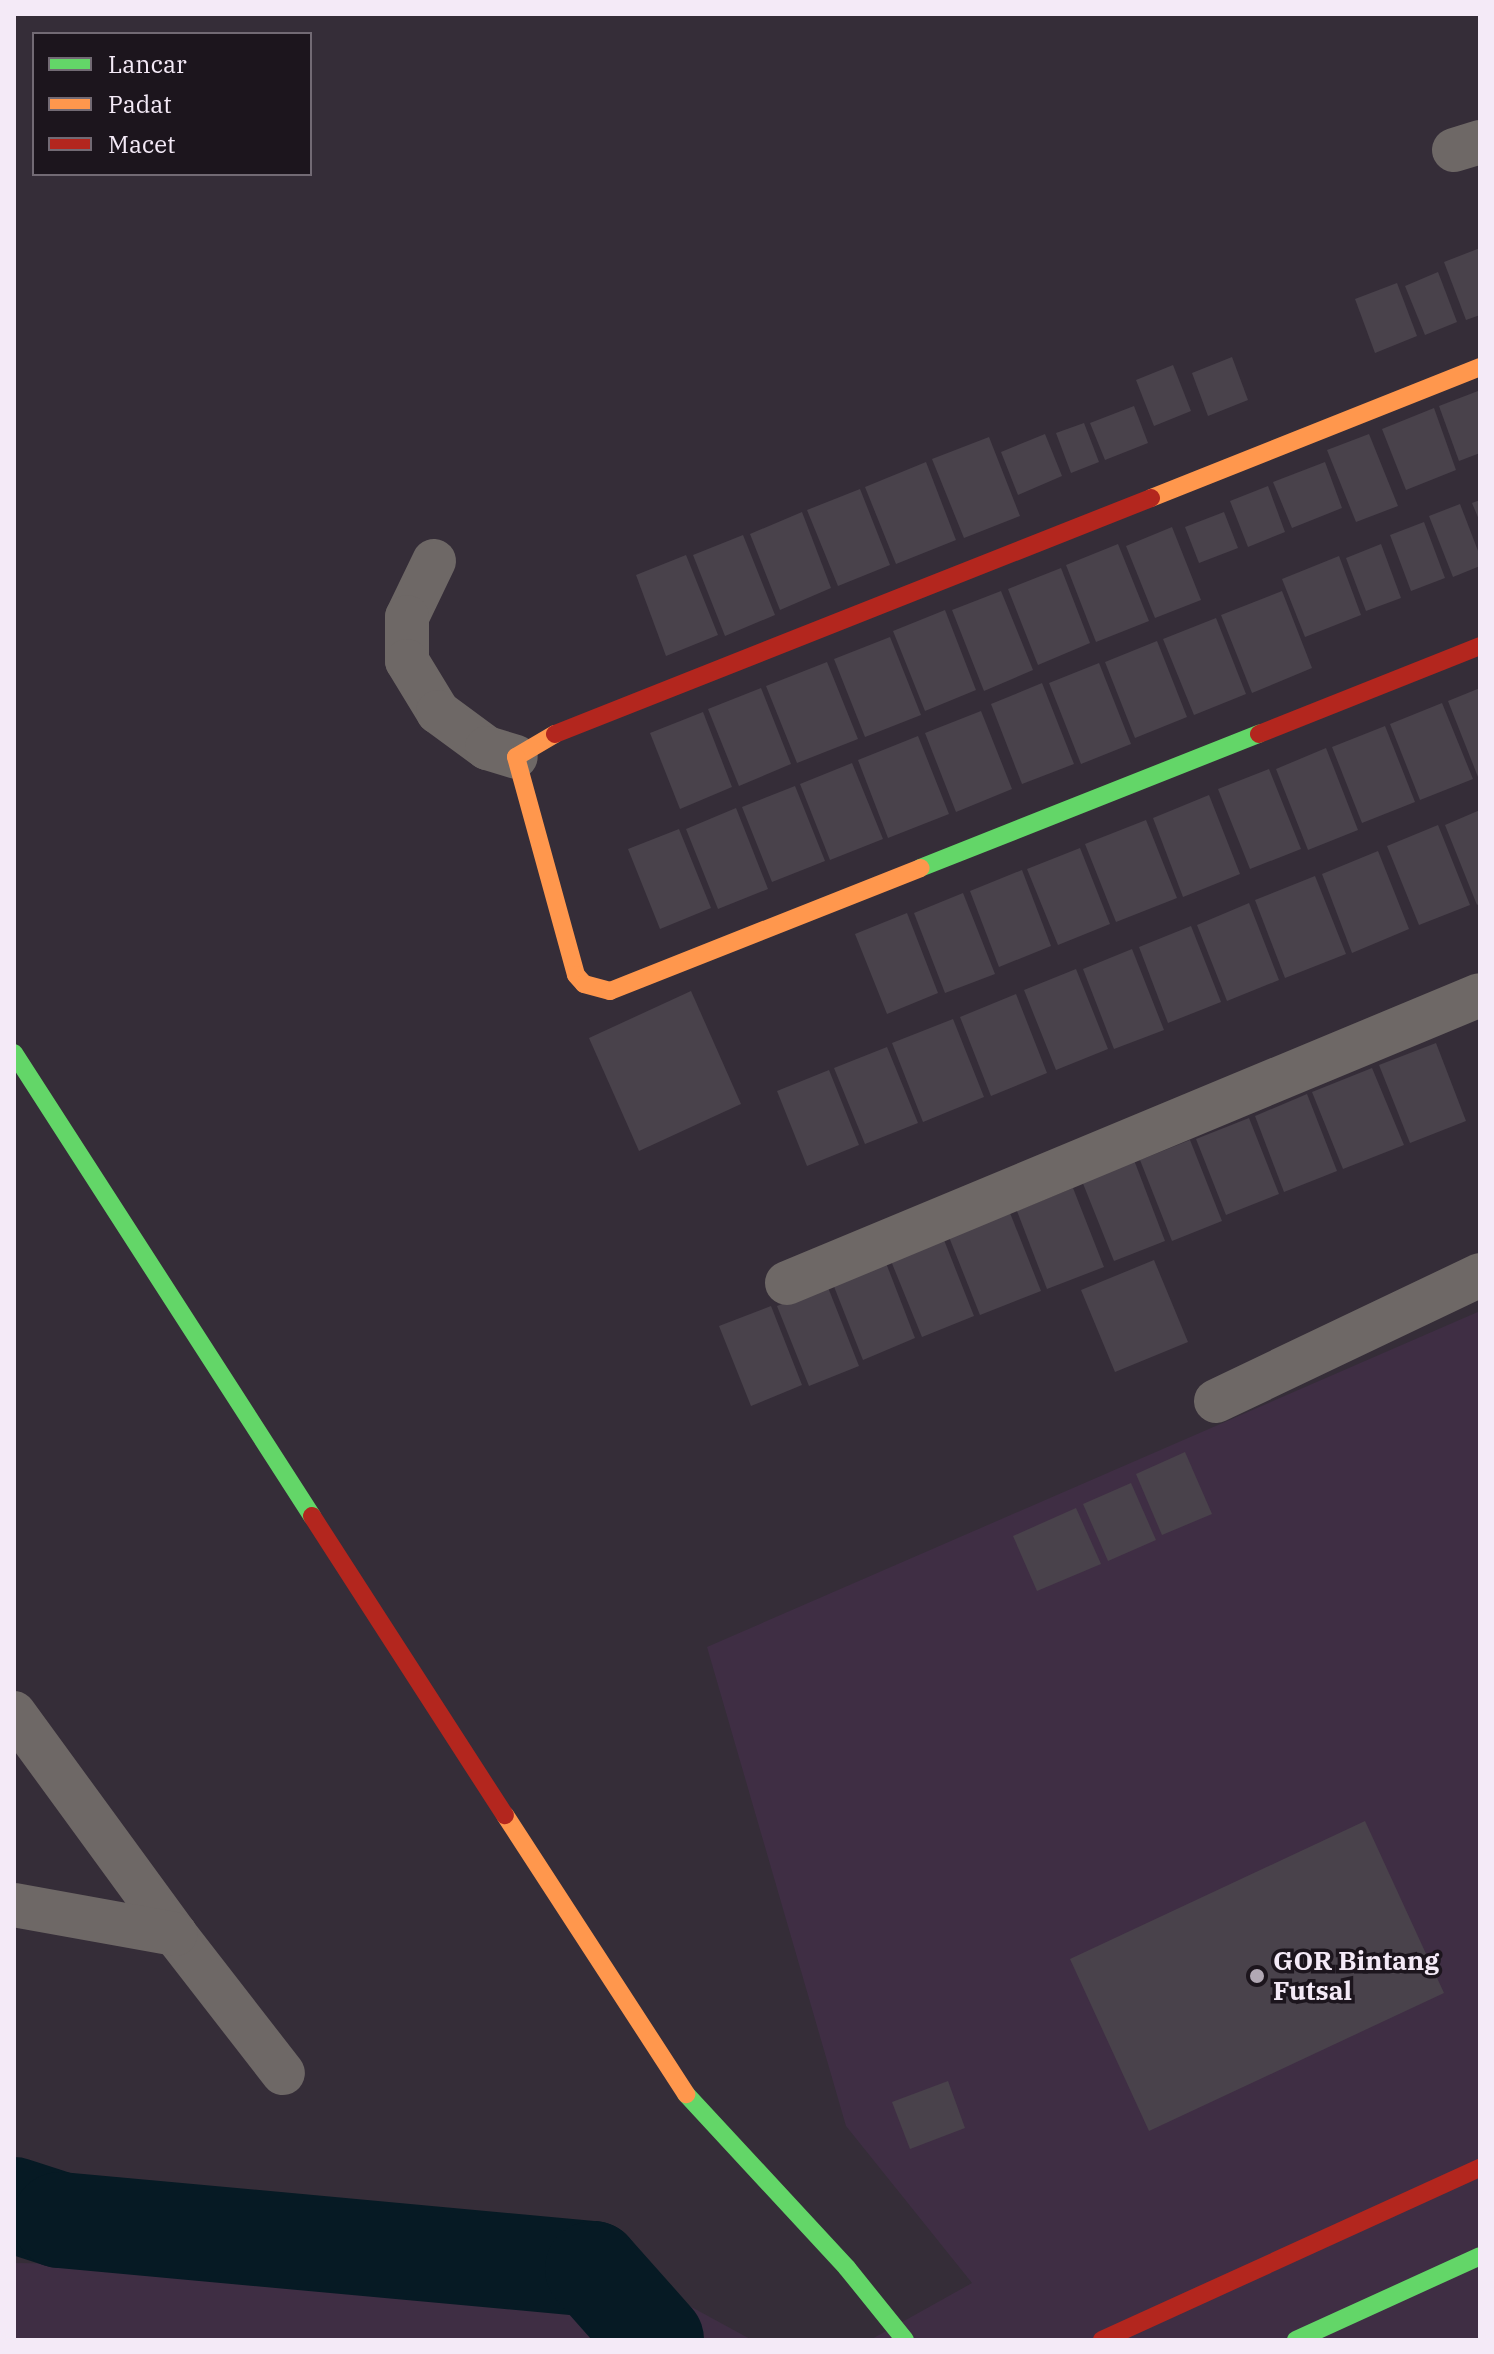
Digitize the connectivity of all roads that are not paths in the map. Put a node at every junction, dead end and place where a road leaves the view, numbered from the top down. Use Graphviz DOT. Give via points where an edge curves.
graph roads {
  1 [pos="1480,367"];
  2 [pos="434,561"];
  3 [pos="1480,646"];
  4 [pos="516,757"];
  5 [pos="1480,995"];
  6 [pos="14,1053"];
  7 [pos="1480,1275"];
  8 [pos="787,1283"];
  9 [pos="1216,1401"];
  10 [pos="15,1719"];
  11 [pos="14,1905"];
  12 [pos="175,1934"];
  13 [pos="283,2073"];
  14 [pos="1480,2168"];
  15 [pos="1480,2256"];
  16 [pos="905,2340"];
  17 [pos="1102,2340"];
  18 [pos="1296,2340"];
  1 -- 4 [label="street" via="563,731"];
  2 -- 4 [label="street" via="407,617 407,661 438,712 487,748"];
  3 -- 4 [label="street" via="610,991 584,984 576,975"];
  5 -- 8 [label="street"];
  6 -- 16 [label="street" via="681,2088 847,2268"];
  7 -- 9 [label="street"];
  10 -- 12 [label="street"];
  11 -- 12 [label="street"];
  12 -- 13 [label="street"];
  14 -- 17 [label="street"];
  15 -- 18 [label="street"];
}
